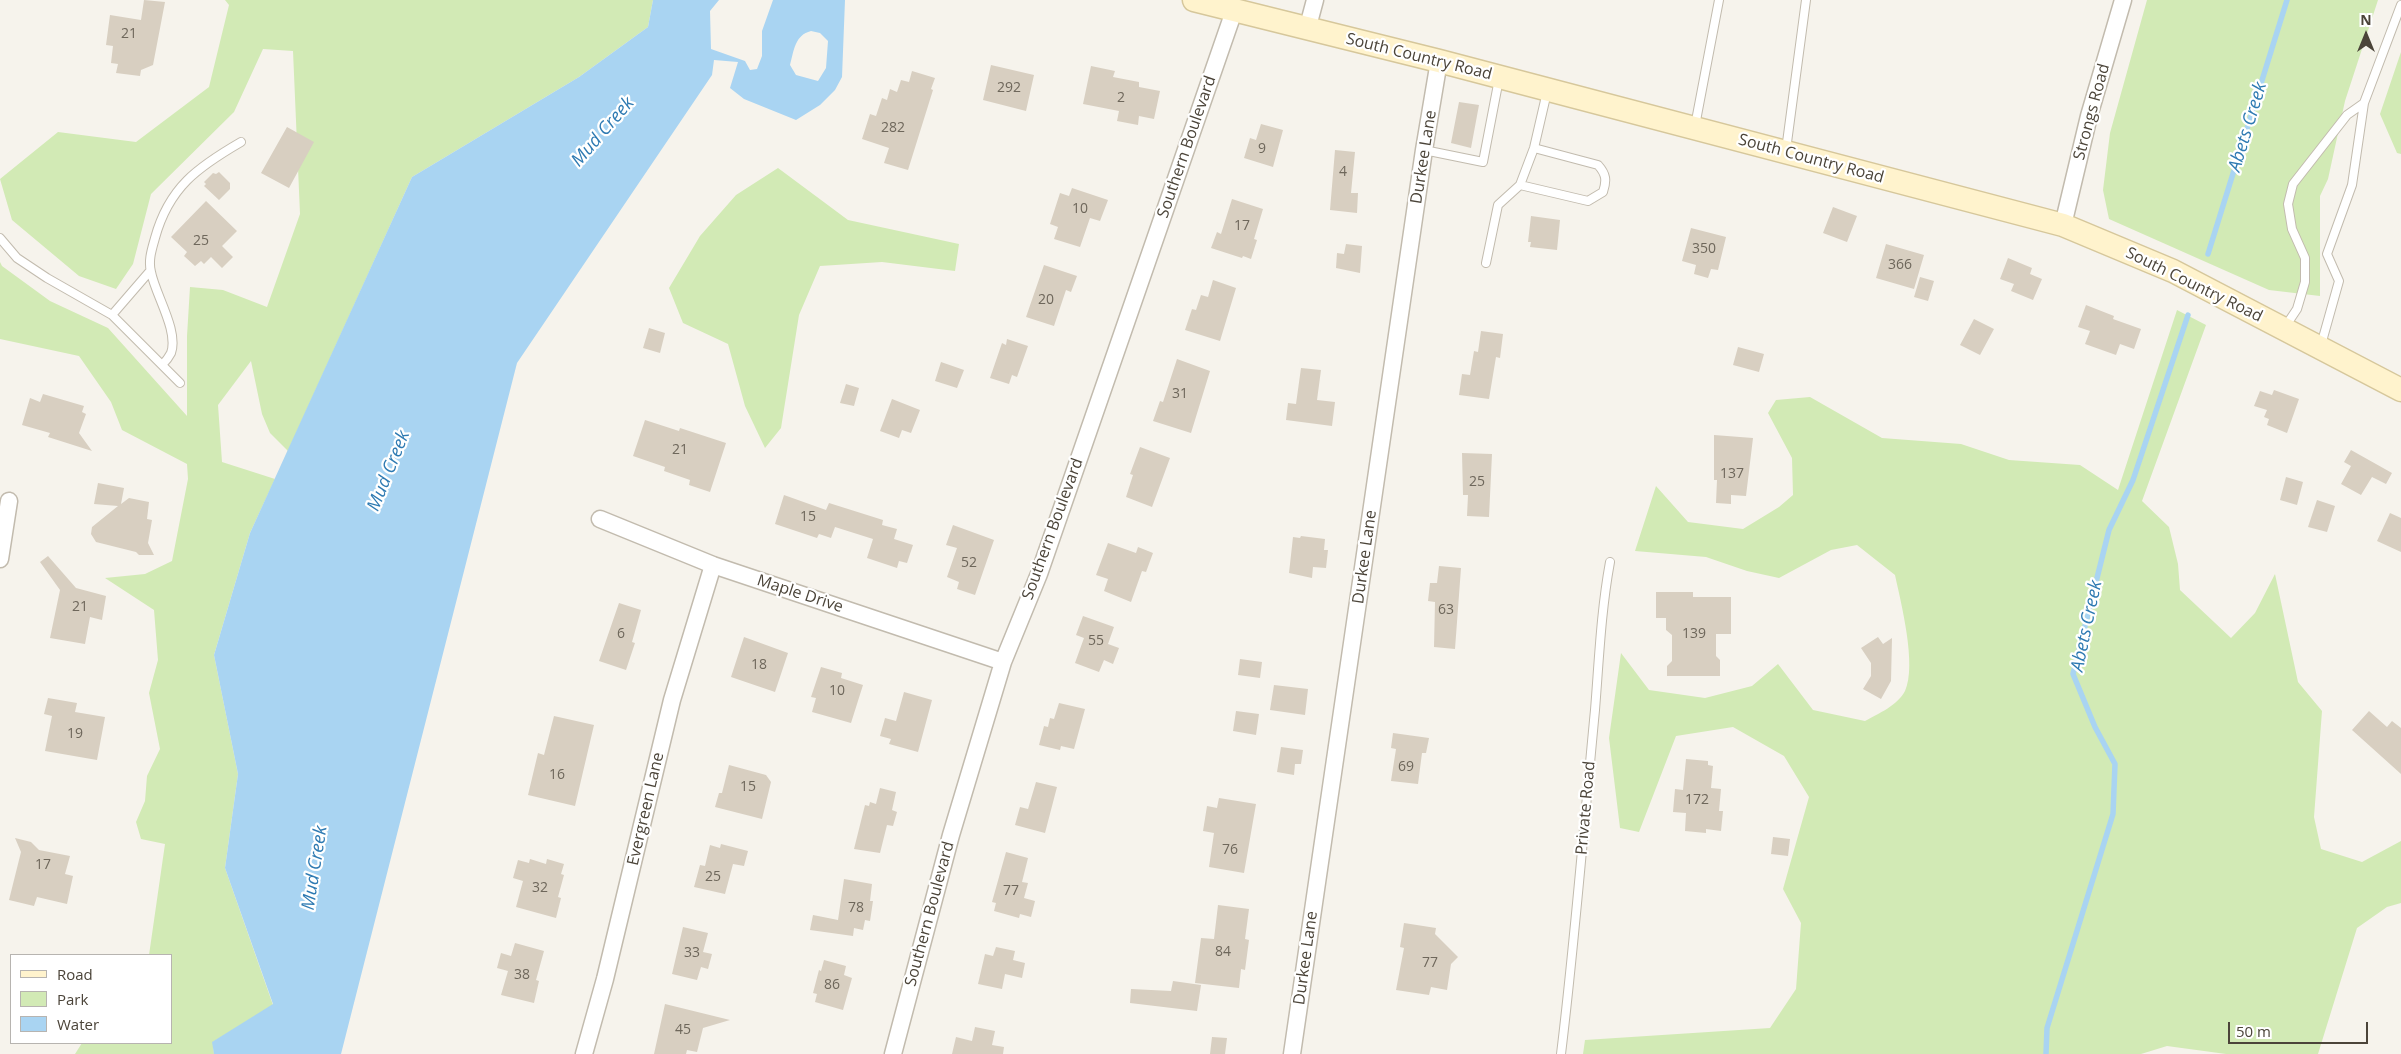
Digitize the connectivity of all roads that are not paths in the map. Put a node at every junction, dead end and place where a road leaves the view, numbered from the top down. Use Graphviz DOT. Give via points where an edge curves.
graph roads {
  1 [pos="1194,0"];
  2 [pos="1315,0"];
  3 [pos="1719,0"];
  4 [pos="1806,0"];
  5 [pos="2123,0"];
  6 [pos="2401,5"];
  7 [pos="1234,11"];
  8 [pos="1307,30"];
  9 [pos="1439,61"];
  10 [pos="1500,77"];
  11 [pos="1547,90"];
  12 [pos="2364,103"];
  13 [pos="1694,129"];
  14 [pos="241,142"];
  15 [pos="1534,148"];
  16 [pos="1424,150"];
  17 [pos="1786,152"];
  18 [pos="1520,185"];
  19 [pos="2063,225"];
  20 [pos="0,238"];
  21 [pos="1486,263"];
  22 [pos="150,271"];
  23 [pos="112,315"];
  24 [pos="2284,328"];
  25 [pos="2321,347"];
  26 [pos="162,365"];
  27 [pos="180,383"];
  28 [pos="2401,390"];
  29 [pos="10,501"];
  30 [pos="600,519"];
  31 [pos="0,559"];
  32 [pos="1610,562"];
  33 [pos="713,565"];
  34 [pos="1003,662"];
  35 [pos="584,1054"];
  36 [pos="893,1054"];
  37 [pos="1292,1054"];
  38 [pos="1561,1054"];
  1 -- 7 [label="main road, South Country Road"];
  2 -- 8 [label="street"];
  3 -- 13 [label="lane"];
  4 -- 17 [label="lane"];
  5 -- 19 [label="street, Strongs Road" via="2089,116"];
  6 -- 12 [label="lane"];
  7 -- 8 [label="main road, South Country Road"];
  7 -- 34 [label="street, Southern Boulevard" via="1039,574"];
  8 -- 9 [label="main road, South Country Road"];
  9 -- 10 [label="main road, South Country Road"];
  9 -- 16 [label="street, Durkee Lane"];
  10 -- 11 [label="main road, South Country Road"];
  10 -- 16 [label="lane" via="1483,162"];
  11 -- 13 [label="main road, South Country Road"];
  11 -- 15 [label="lane"];
  12 -- 24 [label="lane" via="2347,115 2293,184 2288,204 2292,229 2305,258 2306,282 2298,309"];
  12 -- 25 [label="lane" via="2352,185 2327,254 2340,281"];
  13 -- 17 [label="main road, South Country Road"];
  14 -- 22 [label="lane" via="204,163 165,208 150,255"];
  15 -- 18 [label="lane"];
  15 -- 18 [label="lane" via="1598,165 1607,181 1604,192 1588,201"];
  16 -- 37 [label="street, Durkee Lane"];
  17 -- 19 [label="main road, South Country Road"];
  18 -- 21 [label="lane" via="1498,205"];
  19 -- 24 [label="main road, South Country Road" via="2173,271"];
  20 -- 23 [label="lane" via="17,258 46,278"];
  22 -- 23 [label="lane"];
  22 -- 26 [label="lane" via="172,335 171,352"];
  23 -- 26 [label="lane"];
  24 -- 25 [label="main road, South Country Road"];
  25 -- 28 [label="main road, South Country Road"];
  26 -- 27 [label="lane"];
  29 -- 31 [label="street"];
  30 -- 33 [label="street, Maple Drive"];
  32 -- 38 [label="lane, Private Road" via="1602,604"];
  33 -- 34 [label="street, Maple Drive"];
  33 -- 35 [label="street, Evergreen Lane" via="672,700 605,980"];
  34 -- 36 [label="street, Southern Boulevard" via="951,835"];
}
